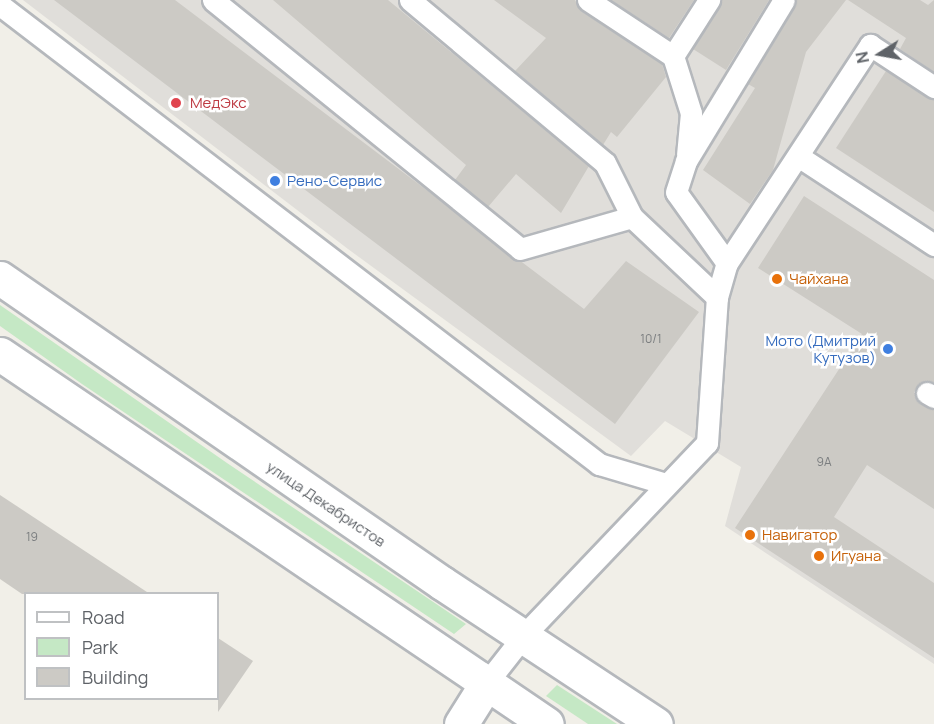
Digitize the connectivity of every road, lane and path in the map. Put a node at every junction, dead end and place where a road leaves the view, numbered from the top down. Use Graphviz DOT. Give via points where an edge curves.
graph roads {
  1 [pos="213,0"];
  2 [pos="410,0"];
  3 [pos="588,0"];
  4 [pos="709,0"];
  5 [pos="784,0"];
  6 [pos="0,5"];
  7 [pos="672,56"];
  8 [pos="934,87"];
  9 [pos="798,156"];
  10 [pos="686,161"];
  11 [pos="632,217"];
  12 [pos="934,245"];
  13 [pos="727,263"];
  14 [pos="0,278"];
  15 [pos="717,297"];
  16 [pos="0,354"];
  17 [pos="666,484"];
  18 [pos="525,634"];
  19 [pos="488,681"];
  20 [pos="461,724"];
  21 [pos="547,724"];
  22 [pos="656,724"];
  1 -- 11 [label="lane" via="520,249"];
  2 -- 11 [label="lane" via="605,163"];
  3 -- 7 [label="lane"];
  4 -- 7 [label="lane"];
  5 -- 10 [label="lane"];
  6 -- 17 [label="lane" via="599,464"];
  7 -- 10 [label="lane" via="690,113"];
  8 -- 9 [label="lane" via="870,45"];
  9 -- 12 [label="lane"];
  9 -- 13 [label="lane"];
  10 -- 13 [label="lane" via="676,192"];
  11 -- 15 [label="lane"];
  13 -- 15 [label="lane"];
  14 -- 18 [label="street, улица Декабристов" via="432,577"];
  15 -- 17 [label="lane" via="707,443"];
  16 -- 19 [label="street" via="341,587"];
  17 -- 18 [label="lane"];
  18 -- 19 [label="lane"];
  18 -- 22 [label="street, улица Декабристов"];
  19 -- 20 [label="street"];
  19 -- 21 [label="street"];
}
